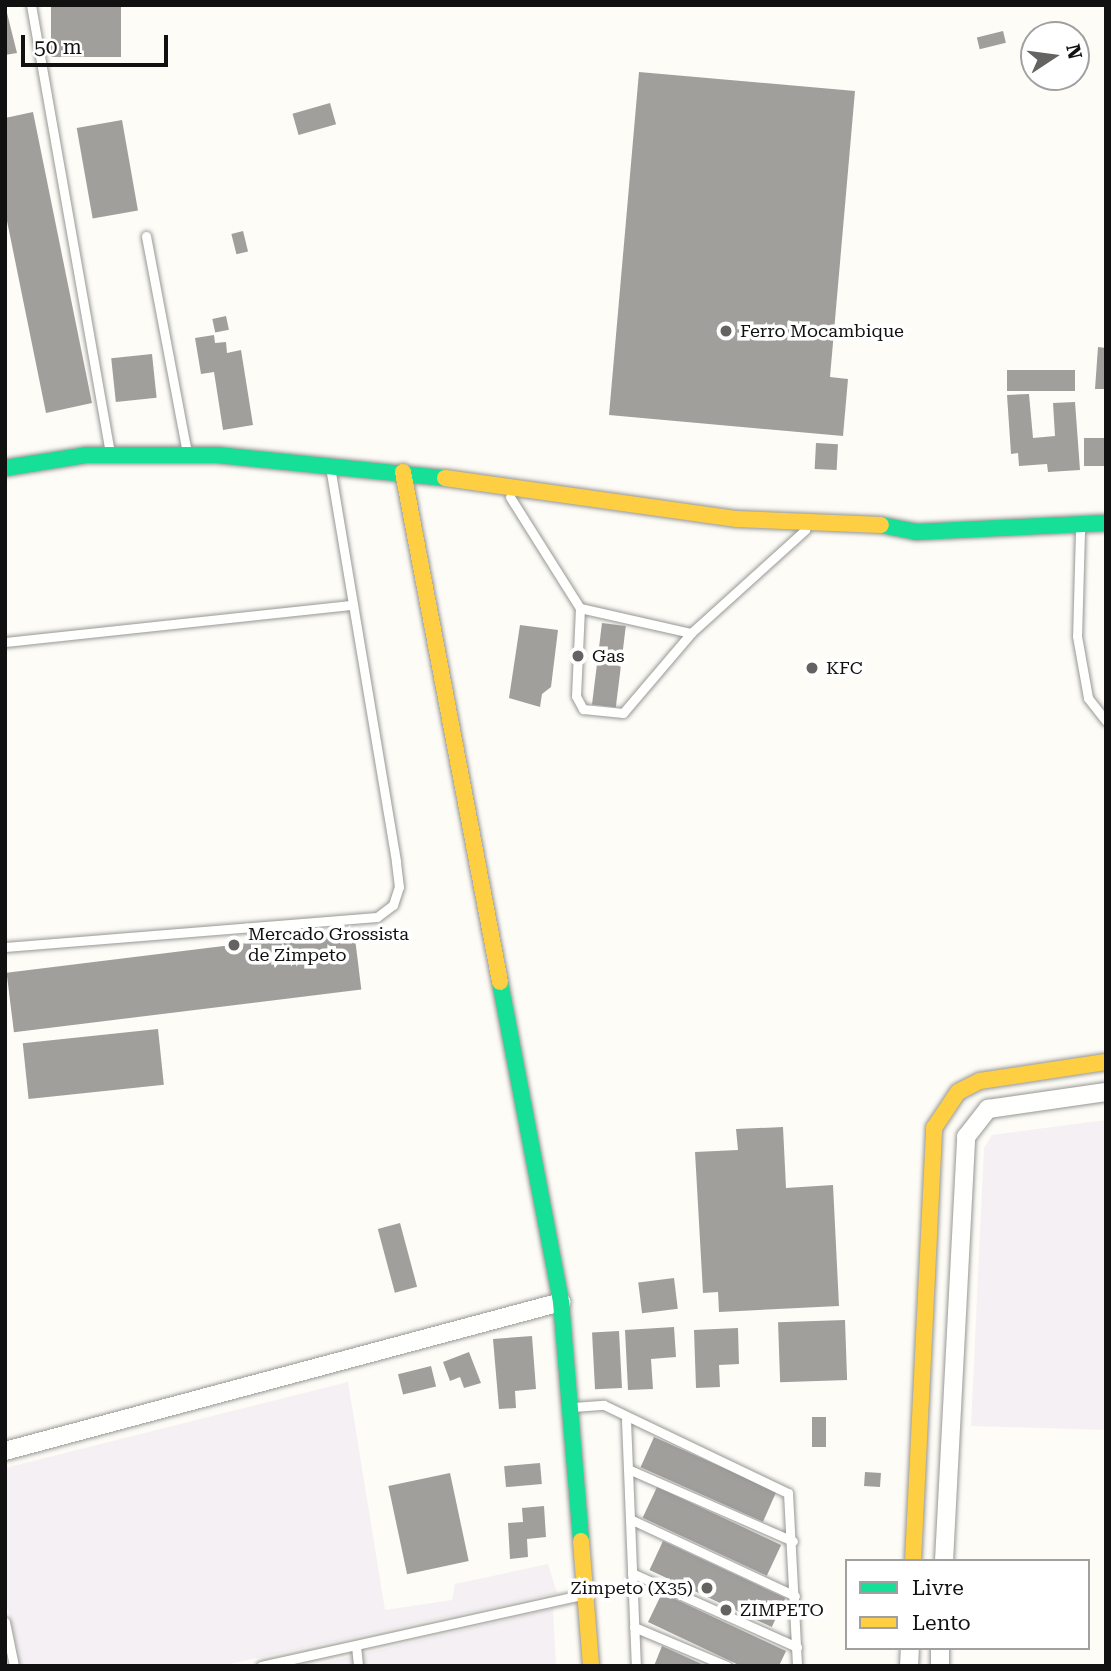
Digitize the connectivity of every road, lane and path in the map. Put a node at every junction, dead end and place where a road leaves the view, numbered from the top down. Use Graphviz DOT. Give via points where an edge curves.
graph roads {
  1 [pos="31,5"];
  2 [pos="146,236"];
  3 [pos="110,454"];
  4 [pos="188,455"];
  5 [pos="330,466"];
  6 [pos="5,468"];
  7 [pos="403,472"];
  8 [pos="505,489"];
  9 [pos="1106,523"];
  10 [pos="811,524"];
  11 [pos="1080,524"];
  12 [pos="354,605"];
  13 [pos="580,608"];
  14 [pos="691,633"];
  15 [pos="5,642"];
  16 [pos="1106,721"];
  17 [pos="5,947"];
  18 [pos="1106,1062"];
  19 [pos="1106,1092"];
  20 [pos="561,1302"];
  21 [pos="571,1408"];
  22 [pos="626,1420"];
  23 [pos="5,1451"];
  24 [pos="628,1469"];
  25 [pos="630,1519"];
  26 [pos="793,1541"];
  27 [pos="914,1559"];
  28 [pos="944,1559"];
  29 [pos="632,1573"];
  30 [pos="586,1594"];
  31 [pos="795,1595"];
  32 [pos="5,1622"];
  33 [pos="634,1627"];
  34 [pos="356,1646"];
  35 [pos="797,1647"];
  36 [pos="14,1666"];
  37 [pos="261,1666"];
  38 [pos="358,1666"];
  39 [pos="591,1666"];
  40 [pos="636,1666"];
  41 [pos="727,1666"];
  42 [pos="797,1666"];
  1 -- 3 [label="lane"];
  2 -- 4 [label="lane"];
  3 -- 4 [label="main road"];
  3 -- 6 [label="main road"];
  4 -- 5 [label="main road"];
  5 -- 7 [label="main road"];
  5 -- 12 [label="lane"];
  7 -- 8 [label="main road"];
  7 -- 20 [label="main road"];
  8 -- 10 [label="main road"];
  8 -- 13 [label="lane"];
  9 -- 11 [label="main road"];
  10 -- 11 [label="main road" via="875,524 916,532"];
  10 -- 14 [label="lane"];
  11 -- 16 [label="lane" via="1077,636 1088,698"];
  12 -- 15 [label="lane"];
  12 -- 17 [label="lane" via="396,861 399,887 393,905 377,917"];
  13 -- 14 [label="lane"];
  13 -- 14 [label="lane" via="576,696 583,709 623,713"];
  18 -- 27 [label="main road" via="980,1081 958,1092 934,1128"];
  19 -- 28 [label="street" via="988,1109 967,1137"];
  20 -- 21 [label="main road"];
  20 -- 23 [label="street"];
  21 -- 22 [label="lane" via="604,1405"];
  21 -- 30 [label="main road"];
  22 -- 24 [label="lane"];
  22 -- 26 [label="lane" via="781,1486 792,1505"];
  24 -- 25 [label="lane"];
  24 -- 26 [label="lane"];
  25 -- 29 [label="lane"];
  25 -- 31 [label="lane"];
  26 -- 31 [label="lane"];
  29 -- 33 [label="lane"];
  29 -- 35 [label="lane"];
  30 -- 34 [label="lane"];
  30 -- 39 [label="main road"];
  31 -- 35 [label="lane"];
  32 -- 36 [label="lane"];
  33 -- 40 [label="lane"];
  33 -- 41 [label="lane"];
  34 -- 37 [label="lane"];
  34 -- 38 [label="lane"];
  35 -- 42 [label="lane"];
}
